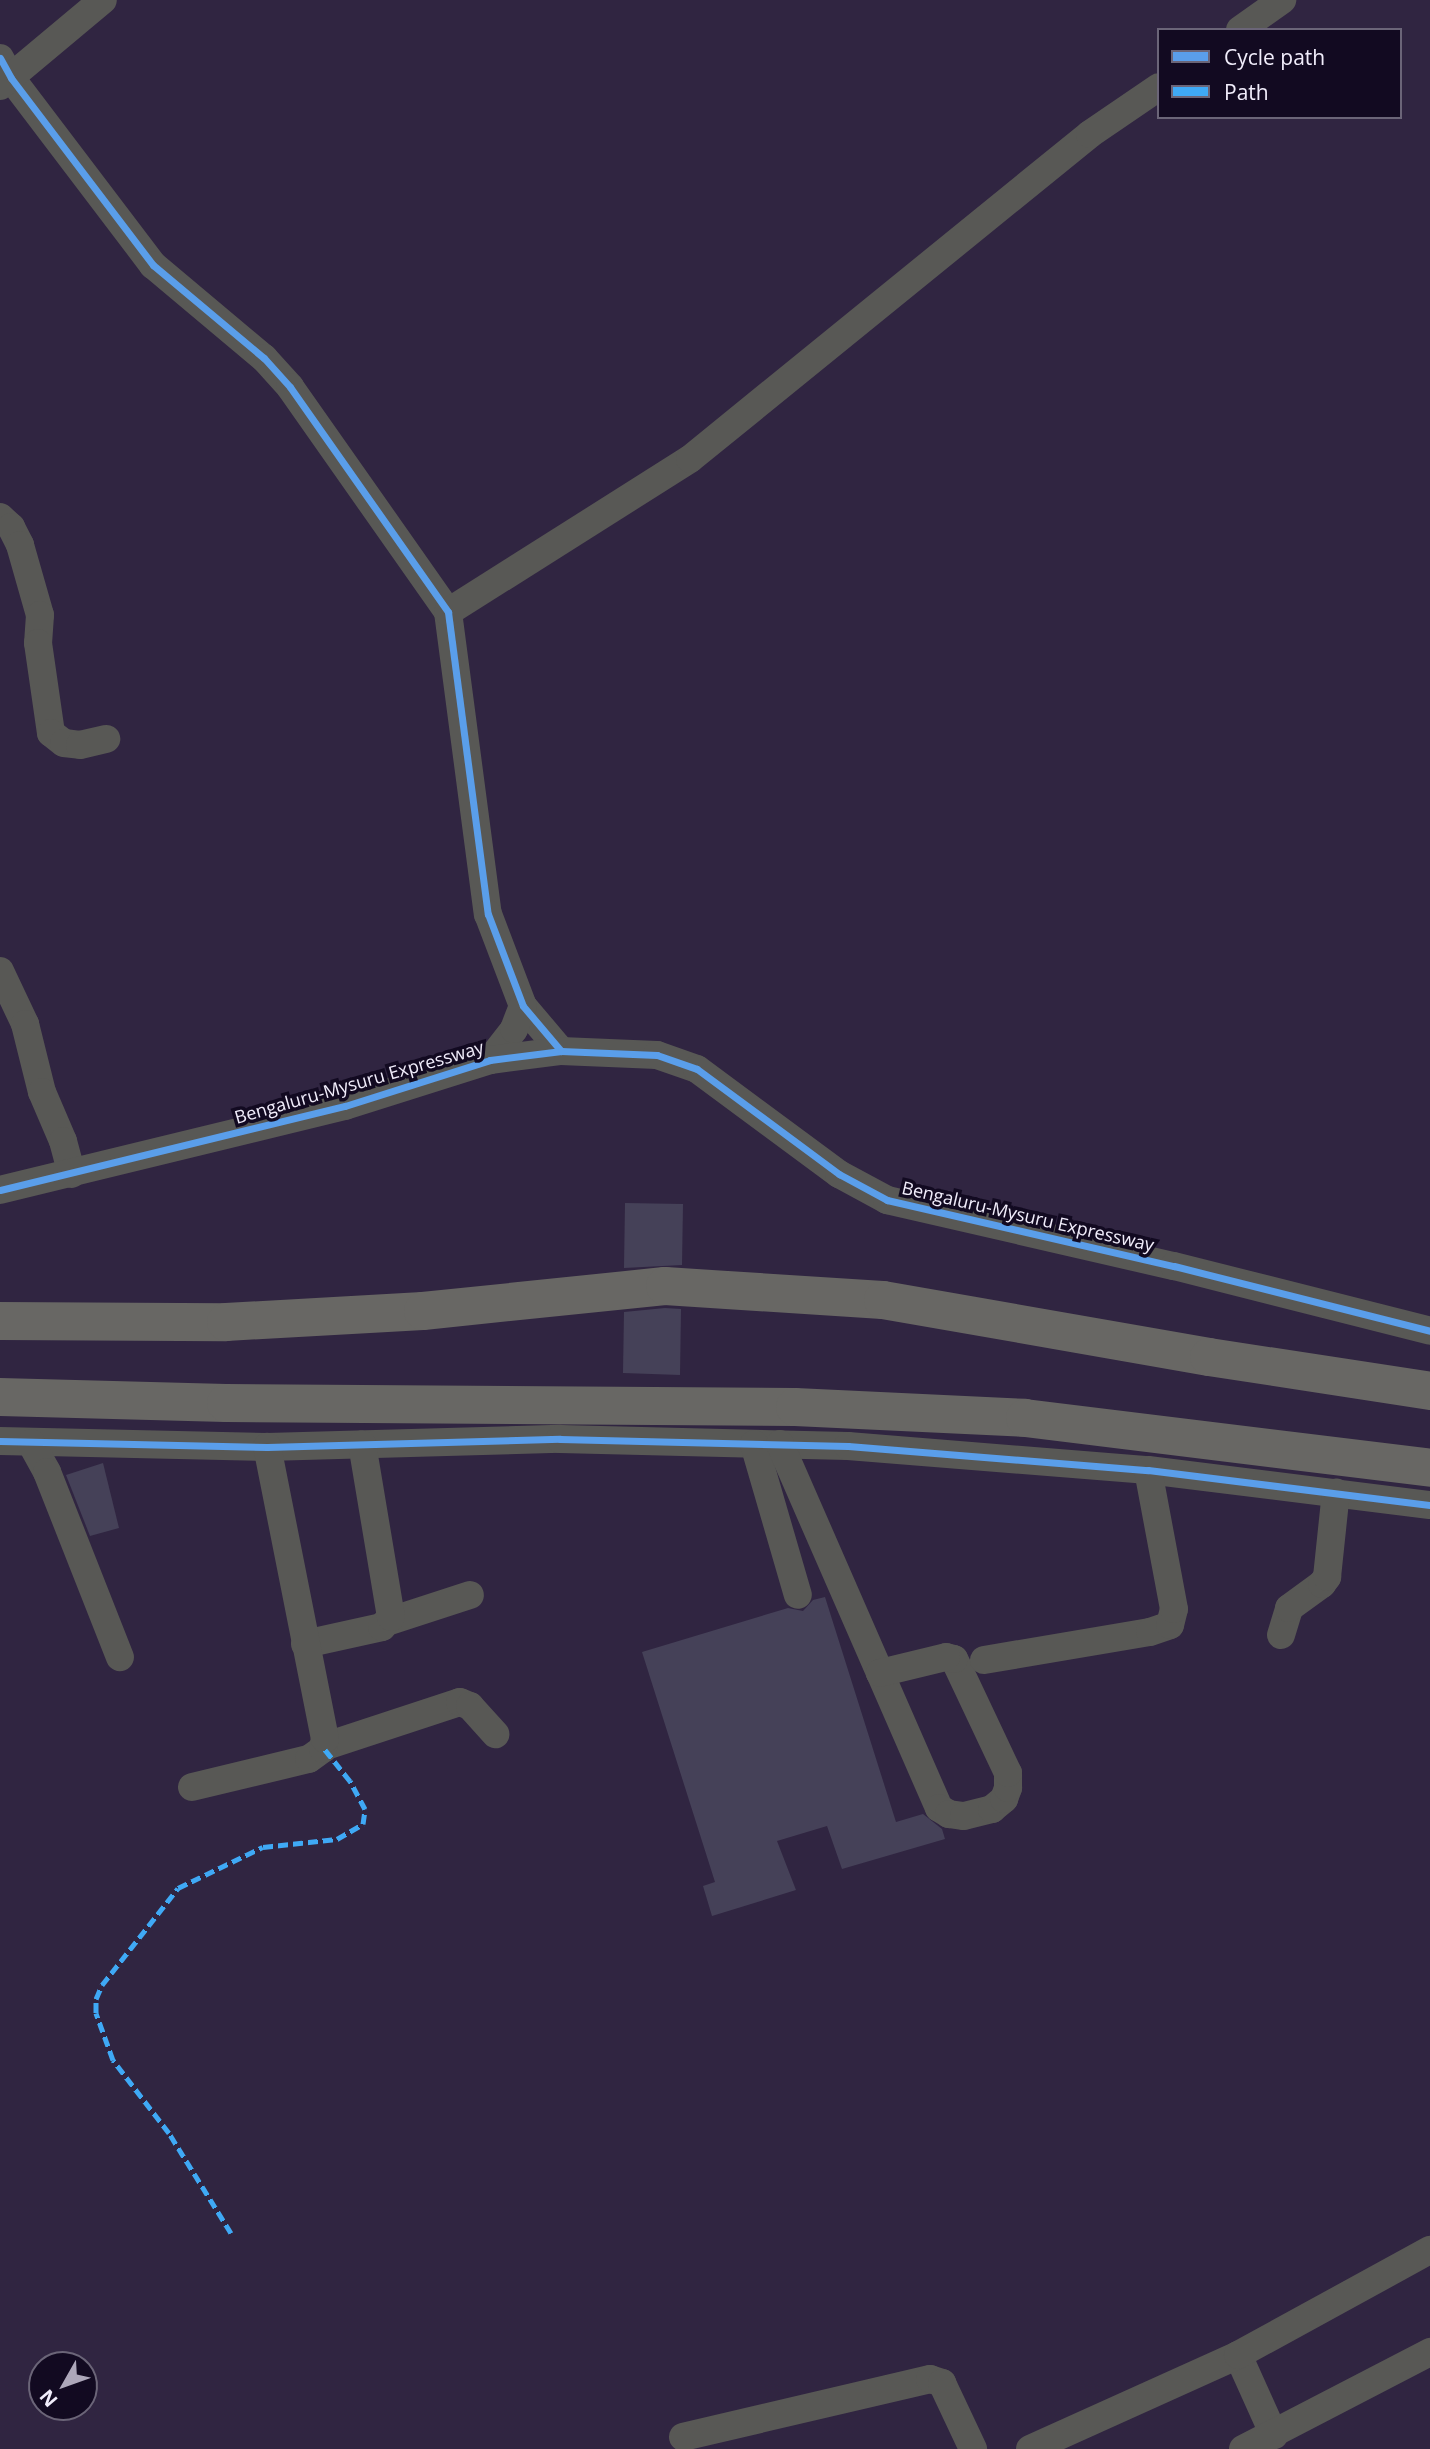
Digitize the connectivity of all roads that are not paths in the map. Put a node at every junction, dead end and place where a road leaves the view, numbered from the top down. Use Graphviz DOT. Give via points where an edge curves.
graph roads {
  1 [pos="103,0"];
  2 [pos="1282,0"];
  3 [pos="1243,28"];
  4 [pos="4,74"];
  5 [pos="1157,88"];
  6 [pos="0,516"];
  7 [pos="448,612"];
  8 [pos="107,739"];
  9 [pos="0,971"];
  10 [pos="523,1006"];
  11 [pos="561,1051"];
  12 [pos="490,1060"];
  13 [pos="72,1174"];
  14 [pos="0,1190"];
  15 [pos="0,1321"];
  16 [pos="1430,1331"];
  17 [pos="1430,1391"];
  18 [pos="0,1397"];
  19 [pos="0,1441"];
  20 [pos="31,1443"];
  21 [pos="362,1444"];
  22 [pos="767,1444"];
  23 [pos="267,1447"];
  24 [pos="1430,1468"];
  25 [pos="1148,1470"];
  26 [pos="1336,1492"];
  27 [pos="1430,1505"];
  28 [pos="798,1594"];
  29 [pos="470,1595"];
  30 [pos="390,1621"];
  31 [pos="1281,1635"];
  32 [pos="305,1644"];
  33 [pos="120,1657"];
  34 [pos="984,1660"];
  35 [pos="880,1673"];
  36 [pos="495,1734"];
  37 [pos="323,1747"];
  38 [pos="192,1787"];
  39 [pos="1430,2250"];
  40 [pos="1430,2352"];
  41 [pos="1238,2355"];
  42 [pos="1274,2435"];
  43 [pos="682,2437"];
  44 [pos="973,2449"];
  45 [pos="1030,2449"];
  46 [pos="1243,2449"];
  1 -- 4 [label="street"];
  2 -- 3 [label="street"];
  4 -- 7 [label="street" via="153,265 279,372"];
  5 -- 7 [label="street" via="1090,134 690,459"];
  6 -- 8 [label="street" via="20,545 40,615 38,643 51,733 64,743 80,745"];
  7 -- 10 [label="street" via="488,914"];
  9 -- 13 [label="street" via="25,1024 42,1092"];
  10 -- 11 [label="street"];
  10 -- 12 [label="street" via="514,1029"];
  11 -- 12 [label="street, Bengaluru-Mysuru Expressway"];
  11 -- 16 [label="street, Bengaluru-Mysuru Expressway" via="657,1055 697,1069 839,1174 887,1200"];
  12 -- 13 [label="street, Bengaluru-Mysuru Expressway" via="345,1106"];
  13 -- 14 [label="street, Bengaluru-Mysuru Expressway"];
  15 -- 17 [label="highway" via="226,1322 423,1311 665,1286 883,1300"];
  18 -- 24 [label="highway" via="795,1407 998,1416"];
  19 -- 20 [label="street"];
  20 -- 23 [label="street"];
  20 -- 33 [label="street" via="47,1472"];
  21 -- 22 [label="street" via="560,1439"];
  21 -- 23 [label="street"];
  21 -- 30 [label="street"];
  22 -- 25 [label="street" via="848,1446"];
  22 -- 28 [label="street"];
  22 -- 35 [label="street"];
  23 -- 32 [label="street"];
  25 -- 26 [label="street"];
  25 -- 34 [label="street" via="1174,1609 1170,1625 1150,1633"];
  26 -- 27 [label="street"];
  26 -- 31 [label="street" via="1326,1577 1289,1608"];
  29 -- 30 [label="street"];
  30 -- 32 [label="street" via="382,1627"];
  32 -- 37 [label="street"];
  35 -- 35 [label="street" via="939,1808 964,1816 992,1809 1004,1799 1008,1773 954,1659"];
  36 -- 37 [label="street" via="470,1706 460,1702"];
  37 -- 38 [label="street" via="309,1759"];
  39 -- 41 [label="street"];
  40 -- 42 [label="street"];
  41 -- 42 [label="street"];
  41 -- 45 [label="street"];
  42 -- 46 [label="street"];
  43 -- 44 [label="street" via="930,2379 942,2383"];
}
